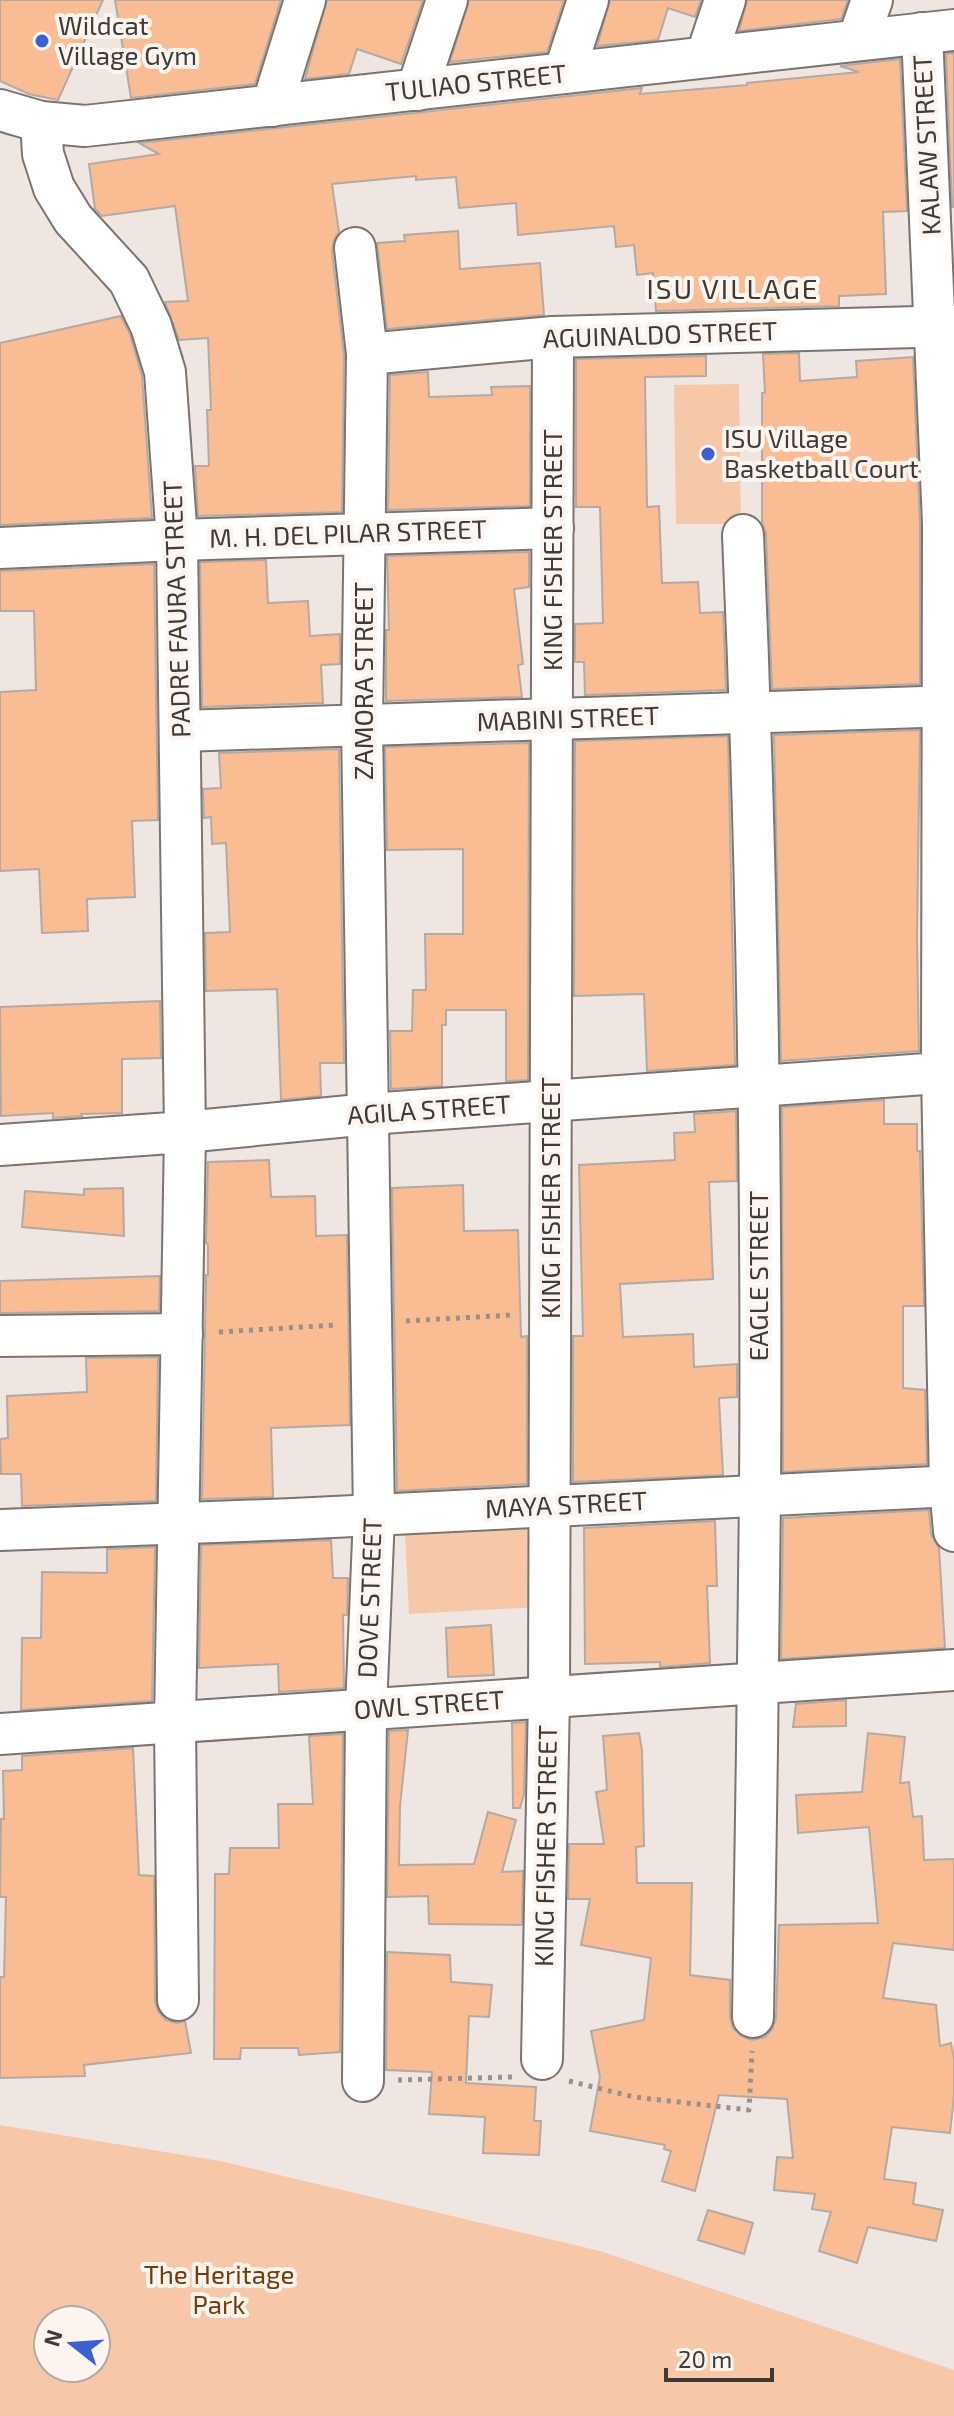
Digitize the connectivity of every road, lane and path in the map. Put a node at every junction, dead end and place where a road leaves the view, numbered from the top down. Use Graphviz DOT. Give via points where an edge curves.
graph roads {
  1 [pos="305,0"];
  2 [pos="447,0"];
  3 [pos="588,0"];
  4 [pos="725,0"];
  5 [pos="872,0"];
  6 [pos="938,31"];
  7 [pos="858,40"];
  8 [pos="706,57"];
  9 [pos="564,73"];
  10 [pos="417,90"];
  11 [pos="272,106"];
  12 [pos="0,110"];
  13 [pos="41,122"];
  14 [pos="355,248"];
  15 [pos="945,326"];
  16 [pos="553,337"];
  17 [pos="367,354"];
  18 [pos="949,524"];
  19 [pos="553,528"];
  20 [pos="365,534"];
  21 [pos="743,535"];
  22 [pos="177,540"];
  23 [pos="0,548"];
  24 [pos="948,706"];
  25 [pos="750,713"];
  26 [pos="553,719"];
  27 [pos="362,725"];
  28 [pos="181,731"];
  29 [pos="948,1073"];
  30 [pos="758,1086"];
  31 [pos="551,1101"];
  32 [pos="369,1114"];
  33 [pos="185,1132"];
  34 [pos="0,1145"];
  35 [pos="951,1278"];
  36 [pos="182,1334"];
  37 [pos="0,1336"];
  38 [pos="952,1486"];
  39 [pos="760,1495"];
  40 [pos="550,1506"];
  41 [pos="374,1515"];
  42 [pos="178,1524"];
  43 [pos="0,1530"];
  44 [pos="954,1531"];
  45 [pos="954,1670"];
  46 [pos="756,1683"];
  47 [pos="549,1697"];
  48 [pos="366,1709"];
  49 [pos="175,1723"];
  50 [pos="0,1734"];
  51 [pos="178,2000"];
  52 [pos="753,2017"];
  53 [pos="545,2066"];
  54 [pos="363,2081"];
  1 -- 11 [label="street"];
  2 -- 10 [label="street"];
  3 -- 9 [label="street"];
  4 -- 8 [label="street"];
  5 -- 7 [label="street"];
  6 -- 7 [label="street, TULIAO STREET"];
  6 -- 15 [label="street, KALAW STREET"];
  7 -- 8 [label="street, TULIAO STREET"];
  8 -- 9 [label="street, TULIAO STREET"];
  9 -- 10 [label="street, TULIAO STREET"];
  10 -- 11 [label="street, TULIAO STREET"];
  11 -- 13 [label="street, TULIAO STREET" via="85,126"];
  12 -- 13 [label="street, TULIAO STREET"];
  13 -- 22 [label="street, PADRE FAURA STREET" via="43,154 54,188 73,219 129,280 151,326 165,372"];
  14 -- 17 [label="street, ZAMORA STREET"];
  15 -- 16 [label="street, AGUINALDO STREET"];
  15 -- 18 [label="street, KALAW STREET"];
  16 -- 17 [label="street, AGUINALDO STREET"];
  16 -- 19 [label="street, KING FISHER STREET"];
  17 -- 20 [label="street, ZAMORA STREET"];
  18 -- 24 [label="street, KALAW STREET"];
  19 -- 20 [label="street, M. H. DEL PILAR STREET"];
  19 -- 26 [label="street, KING FISHER STREET"];
  20 -- 22 [label="street, M. H. DEL PILAR STREET"];
  20 -- 27 [label="street, ZAMORA STREET"];
  21 -- 25 [label="street, EAGLE STREET"];
  22 -- 23 [label="street, M. H. DEL PILAR STREET"];
  22 -- 28 [label="street, PADRE FAURA STREET"];
  24 -- 25 [label="street, MABINI STREET"];
  24 -- 29 [label="street, KALAW STREET"];
  25 -- 26 [label="street, MABINI STREET"];
  25 -- 30 [label="street, EAGLE STREET"];
  26 -- 27 [label="street, MABINI STREET"];
  26 -- 31 [label="street, KING FISHER STREET"];
  27 -- 28 [label="street, MABINI STREET"];
  27 -- 32 [label="street, ZAMORA STREET"];
  28 -- 33 [label="street, PADRE FAURA STREET"];
  29 -- 30 [label="street, AGILA STREET"];
  29 -- 35 [label="street, KALAW STREET"];
  30 -- 31 [label="street, AGILA STREET"];
  30 -- 39 [label="street, EAGLE STREET"];
  31 -- 32 [label="street, AGILA STREET"];
  31 -- 40 [label="street, KING FISHER STREET"];
  32 -- 33 [label="street, AGILA STREET"];
  32 -- 41 [label="street, DOVE STREET"];
  33 -- 34 [label="street, AGILA STREET"];
  33 -- 36 [label="street"];
  35 -- 38 [label="street, KALAW STREET"];
  36 -- 37 [label="street"];
  36 -- 42 [label="street"];
  38 -- 39 [label="street, MAYA STREET"];
  38 -- 44 [label="street, KALAW STREET"];
  39 -- 40 [label="street, MAYA STREET"];
  39 -- 46 [label="street, EAGLE STREET"];
  40 -- 41 [label="street, MAYA STREET"];
  40 -- 47 [label="street, KING FISHER STREET"];
  41 -- 42 [label="street, MAYA STREET"];
  41 -- 48 [label="street, DOVE STREET"];
  42 -- 43 [label="street, MAYA STREET"];
  42 -- 49 [label="street"];
  45 -- 46 [label="street, OWL STREET"];
  46 -- 47 [label="street, OWL STREET"];
  46 -- 52 [label="street, EAGLE STREET"];
  47 -- 48 [label="street, OWL STREET"];
  47 -- 53 [label="street, KING FISHER STREET"];
  48 -- 49 [label="street, OWL STREET"];
  48 -- 54 [label="street, DOVE STREET"];
  49 -- 50 [label="street, OWL STREET"];
  49 -- 51 [label="street"];
  52 -- 53 [label="path" via="749,2110 634,2097 576,2084"];
  53 -- 54 [label="path" via="510,2077"];
}
